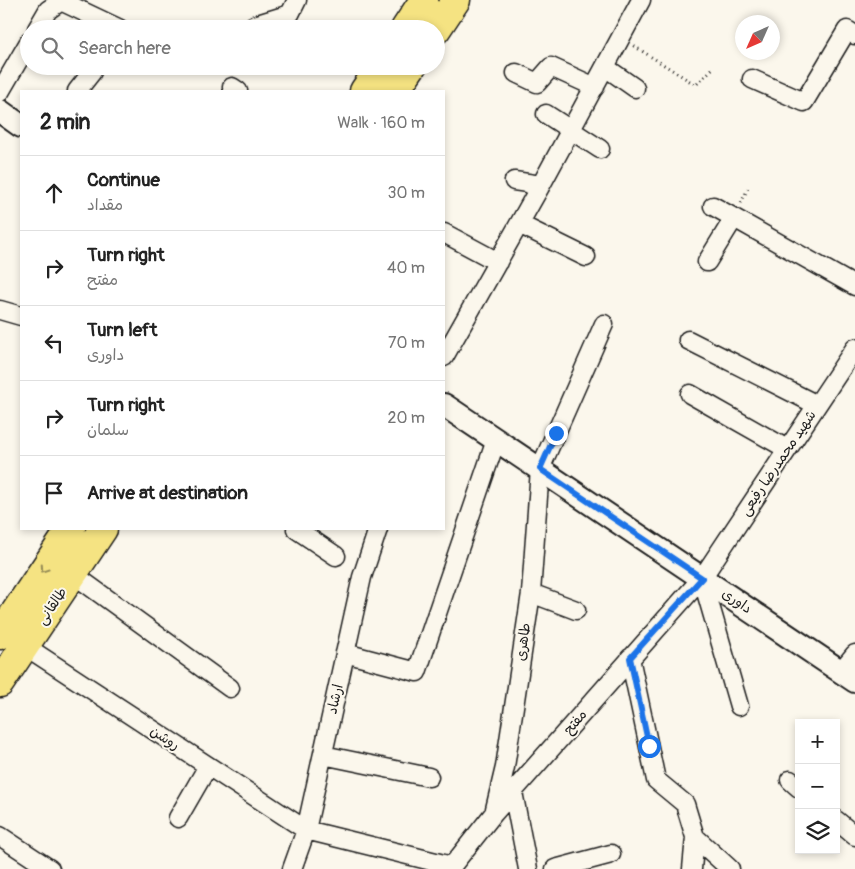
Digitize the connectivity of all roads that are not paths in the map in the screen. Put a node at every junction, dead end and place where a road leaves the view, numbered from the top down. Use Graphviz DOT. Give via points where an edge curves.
graph roads {
  1 [pos="297,0"];
  2 [pos="424,0"];
  3 [pos="456,0"];
  4 [pos="641,0"];
  5 [pos="42,20"];
  6 [pos="102,20"];
  7 [pos="270,20"];
  8 [pos="411,20"];
  9 [pos="443,20"];
  10 [pos="855,36"];
  11 [pos="20,58"];
  12 [pos="605,67"];
  13 [pos="516,73"];
  14 [pos="90,75"];
  15 [pos="375,75"];
  16 [pos="406,75"];
  17 [pos="752,79"];
  18 [pos="595,87"];
  19 [pos="635,88"];
  20 [pos="78,90"];
  21 [pos="365,90"];
  22 [pos="396,90"];
  23 [pos="0,92"];
  24 [pos="0,111"];
  25 [pos="546,114"];
  26 [pos="20,125"];
  27 [pos="572,129"];
  28 [pos="600,149"];
  29 [pos="514,181"];
  30 [pos="541,186"];
  31 [pos="713,206"];
  32 [pos="734,218"];
  33 [pos="519,224"];
  34 [pos="445,235"];
  35 [pos="586,258"];
  36 [pos="498,262"];
  37 [pos="707,262"];
  38 [pos="855,286"];
  39 [pos="0,310"];
  40 [pos="20,316"];
  41 [pos="604,324"];
  42 [pos="688,340"];
  43 [pos="855,348"];
  44 [pos="445,355"];
  45 [pos="690,394"];
  46 [pos="817,405"];
  47 [pos="445,406"];
  48 [pos="496,440"];
  49 [pos="787,449"];
  50 [pos="540,469"];
  51 [pos="70,530"];
  52 [pos="102,530"];
  53 [pos="297,530"];
  54 [pos="378,530"];
  55 [pos="336,556"];
  56 [pos="73,574"];
  57 [pos="702,578"];
  58 [pos="530,593"];
  59 [pos="576,610"];
  60 [pos="0,635"];
  61 [pos="24,646"];
  62 [pos="345,653"];
  63 [pos="855,654"];
  64 [pos="630,658"];
  65 [pos="848,676"];
  66 [pos="0,682"];
  67 [pos="230,688"];
  68 [pos="739,706"];
  69 [pos="322,755"];
  70 [pos="208,766"];
  71 [pos="429,777"];
  72 [pos="513,792"];
  73 [pos="494,813"];
  74 [pos="178,818"];
  75 [pos="840,823"];
  76 [pos="306,830"];
  77 [pos="0,836"];
  78 [pos="855,836"];
  79 [pos="695,837"];
  80 [pos="611,854"];
  81 [pos="452,868"];
  82 [pos="50,869"];
  83 [pos="292,869"];
  84 [pos="528,869"];
  85 [pos="555,869"];
  86 [pos="692,869"];
  87 [pos="730,869"];
  1 -- 7 [label="street" via="290,14"];
  2 -- 8 [label="main road"];
  3 -- 9 [label="main road"];
  4 -- 12 [label="street"];
  5 -- 6 [label="street" via="48,10 61,0"];
  10 -- 17 [label="street" via="847,30 804,102"];
  11 -- 23 [label="street"];
  12 -- 18 [label="street"];
  12 -- 19 [label="street"];
  13 -- 18 [label="street" via="537,83 551,67"];
  14 -- 20 [label="street"];
  15 -- 21 [label="main road"];
  16 -- 22 [label="main road"];
  18 -- 27 [label="street"];
  24 -- 26 [label="street"];
  25 -- 27 [label="street"];
  27 -- 28 [label="street"];
  27 -- 30 [label="street"];
  29 -- 30 [label="street"];
  30 -- 33 [label="street"];
  31 -- 32 [label="street"];
  32 -- 37 [label="street"];
  32 -- 38 [label="street"];
  33 -- 35 [label="street"];
  33 -- 36 [label="street"];
  34 -- 36 [label="street"];
  36 -- 44 [label="street"];
  39 -- 40 [label="street"];
  41 -- 50 [label="street, طاهری"];
  42 -- 46 [label="street"];
  43 -- 46 [label="street, شهید محمدرضا رفیعی"];
  45 -- 49 [label="street"];
  46 -- 49 [label="street, شهید محمدرضا رفیعی"];
  47 -- 48 [label="street, داوری"];
  48 -- 50 [label="street, داوری"];
  48 -- 62 [label="street" via="417,672"];
  49 -- 57 [label="street, شهید محمدرضا رفیعی"];
  50 -- 57 [label="street, داوری"];
  50 -- 58 [label="street, طاهری"];
  51 -- 60 [label="main road, طالقانی, one-way"];
  52 -- 56 [label="main road, طالقانی"];
  53 -- 55 [label="street"];
  54 -- 62 [label="street, ارشاد" via="362,578"];
  56 -- 61 [label="main road, طالقانی"];
  56 -- 67 [label="street"];
  57 -- 64 [label="street, مفتح"];
  57 -- 65 [label="street, داوری"];
  57 -- 68 [label="street"];
  58 -- 59 [label="street"];
  58 -- 73 [label="street, طاهری" via="505,767"];
  61 -- 66 [label="main road, طالقانی"];
  61 -- 70 [label="street, روشن"];
  62 -- 69 [label="street, ارشاد"];
  63 -- 65 [label="street"];
  64 -- 72 [label="street, مفتح"];
  64 -- 79 [label="street" via="656,780 685,804"];
  69 -- 71 [label="street"];
  69 -- 76 [label="street, ارشاد"];
  70 -- 74 [label="street"];
  70 -- 76 [label="street, روشن"];
  72 -- 73 [label="street, مفتح"];
  72 -- 84 [label="street"];
  73 -- 81 [label="street, مفتح"];
  75 -- 78 [label="street"];
  76 -- 81 [label="street, روشن"];
  76 -- 83 [label="street, ارشاد"];
  77 -- 82 [label="street"];
  79 -- 86 [label="street"];
  79 -- 87 [label="street"];
  80 -- 85 [label="street"];
}
